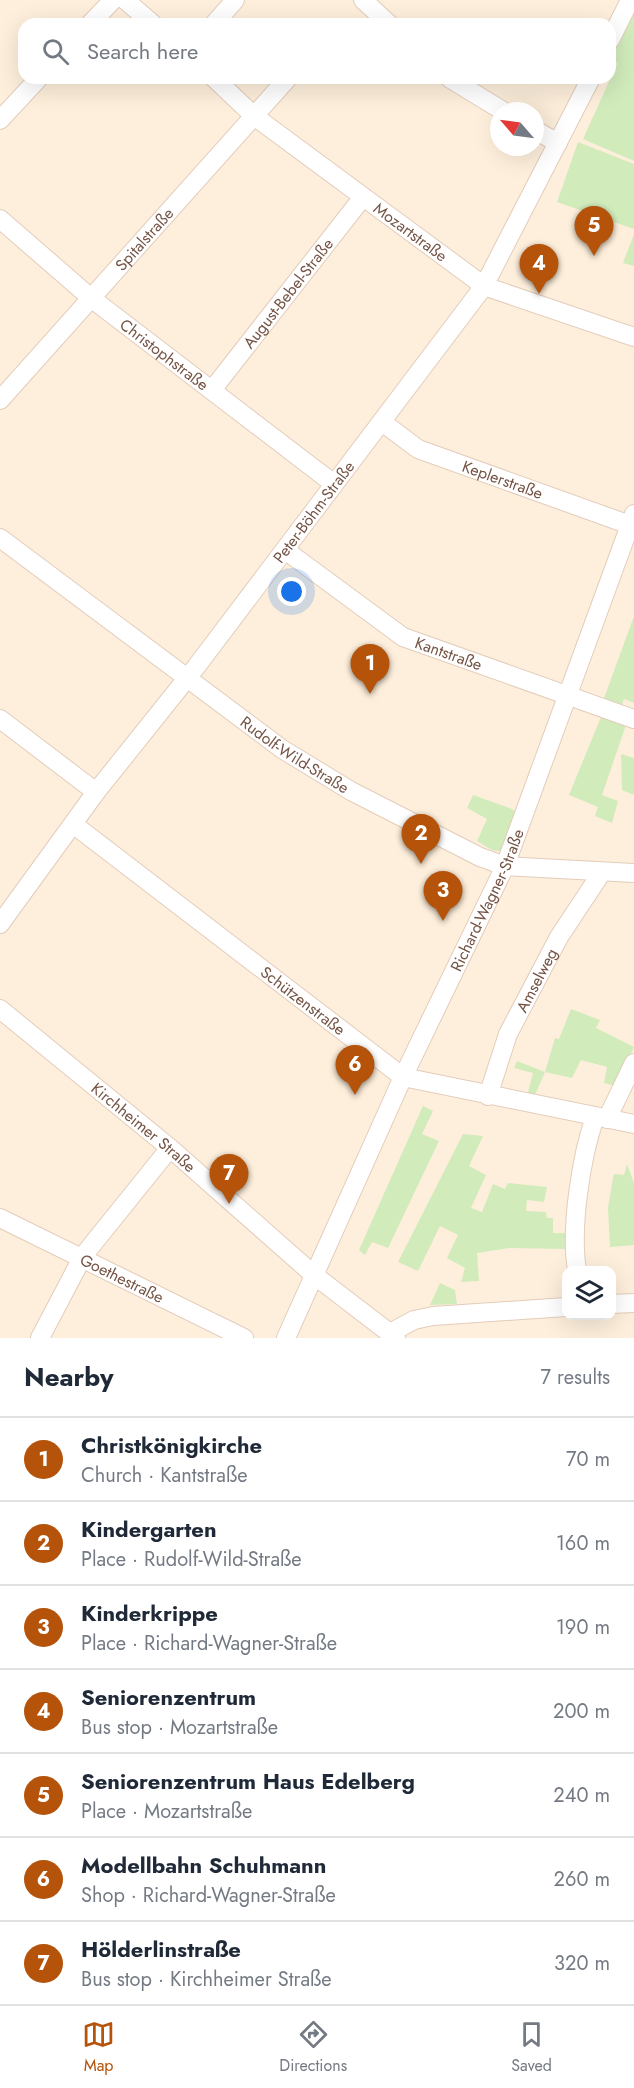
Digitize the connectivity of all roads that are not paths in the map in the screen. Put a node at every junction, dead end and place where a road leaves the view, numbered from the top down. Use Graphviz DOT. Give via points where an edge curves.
graph roads {
  1 [pos="113,0"];
  2 [pos="125,0"];
  3 [pos="235,0"];
  4 [pos="363,0"];
  5 [pos="630,0"];
  6 [pos="96,18"];
  7 [pos="146,18"];
  8 [pos="219,18"];
  9 [pos="382,18"];
  10 [pos="616,28"];
  11 [pos="33,84"];
  12 [pos="220,84"];
  13 [pos="283,84"];
  14 [pos="459,84"];
  15 [pos="588,84"];
  16 [pos="490,103"];
  17 [pos="254,116"];
  18 [pos="0,120"];
  19 [pos="544,135"];
  20 [pos="558,143"];
  21 [pos="363,197"];
  22 [pos="0,219"];
  23 [pos="484,286"];
  24 [pos="91,298"];
  25 [pos="634,337"];
  26 [pos="212,390"];
  27 [pos="0,400"];
  28 [pos="382,422"];
  29 [pos="334,484"];
  30 [pos="632,520"];
  31 [pos="0,538"];
  32 [pos="285,550"];
  33 [pos="186,677"];
  34 [pos="568,697"];
  35 [pos="0,719"];
  36 [pos="634,719"];
  37 [pos="96,792"];
  38 [pos="73,824"];
  39 [pos="505,866"];
  40 [pos="602,872"];
  41 [pos="634,873"];
  42 [pos="0,923"];
  43 [pos="0,1009"];
  44 [pos="634,1063"];
  45 [pos="403,1077"];
  46 [pos="488,1096"];
  47 [pos="601,1118"];
  48 [pos="634,1124"];
  49 [pos="170,1148"];
  50 [pos="0,1218"];
  51 [pos="83,1256"];
  52 [pos="576,1266"];
  53 [pos="314,1275"];
  54 [pos="634,1303"];
  55 [pos="616,1304"];
  56 [pos="562,1307"];
  57 [pos="393,1335"];
  58 [pos="40,1338"];
  59 [pos="244,1338"];
  60 [pos="286,1338"];
  1 -- 6 [label="street"];
  2 -- 7 [label="street"];
  3 -- 8 [label="street"];
  4 -- 9 [label="street"];
  5 -- 10 [label="street"];
  11 -- 18 [label="street"];
  12 -- 17 [label="street, Mozartstraße"];
  13 -- 17 [label="street, Spitalstraße"];
  14 -- 16 [label="street"];
  15 -- 20 [label="street, Peter-Böhm-Straße"];
  17 -- 21 [label="street, Mozartstraße"];
  17 -- 24 [label="street, Spitalstraße"];
  19 -- 20 [label="street"];
  20 -- 23 [label="street, Peter-Böhm-Straße"];
  21 -- 23 [label="street, Mozartstraße"];
  21 -- 26 [label="street, August-Bebel-Straße"];
  22 -- 24 [label="street, Christophstraße"];
  23 -- 25 [label="street, Mozartstraße"];
  23 -- 28 [label="street, Peter-Böhm-Straße"];
  24 -- 26 [label="street, Christophstraße"];
  24 -- 27 [label="street, Spitalstraße"];
  26 -- 29 [label="street, Christophstraße"];
  28 -- 29 [label="street, Peter-Böhm-Straße"];
  28 -- 30 [label="street, Keplerstraße" via="418,449"];
  29 -- 32 [label="street, Peter-Böhm-Straße"];
  30 -- 34 [label="street, Richard-Wagner-Straße"];
  31 -- 33 [label="street, Rudolf-Wild-Straße"];
  32 -- 33 [label="street, Peter-Böhm-Straße"];
  32 -- 34 [label="street, Kantstraße" via="403,637"];
  33 -- 37 [label="street, Peter-Böhm-Straße"];
  33 -- 39 [label="street, Rudolf-Wild-Straße" via="312,769 480,857"];
  34 -- 36 [label="street, Kantstraße"];
  34 -- 39 [label="street, Richard-Wagner-Straße"];
  35 -- 37 [label="street"];
  37 -- 38 [label="street, Peter-Böhm-Straße"];
  38 -- 42 [label="street, Peter-Böhm-Straße"];
  38 -- 45 [label="street, Schützenstraße"];
  39 -- 40 [label="street, Rudolf-Wild-Straße"];
  39 -- 45 [label="street, Richard-Wagner-Straße"];
  40 -- 41 [label="street, Rudolf-Wild-Straße"];
  40 -- 46 [label="street, Amselweg" via="559,937 508,1034"];
  43 -- 49 [label="street, Kirchheimer Straße"];
  44 -- 47 [label="street"];
  45 -- 46 [label="street, Schützenstraße"];
  45 -- 53 [label="street, Richard-Wagner-Straße"];
  46 -- 47 [label="street, Schützenstraße"];
  47 -- 48 [label="street, Schützenstraße"];
  47 -- 52 [label="street" via="582,1169 574,1252"];
  49 -- 51 [label="street"];
  49 -- 53 [label="street, Kirchheimer Straße"];
  50 -- 51 [label="street, Goethestraße"];
  51 -- 58 [label="street"];
  51 -- 59 [label="street, Goethestraße"];
  53 -- 57 [label="street, Kirchheimer Straße"];
  53 -- 60 [label="street, Richard-Wagner-Straße"];
  54 -- 55 [label="street"];
  56 -- 57 [label="street" via="433,1316 414,1320"];
}
